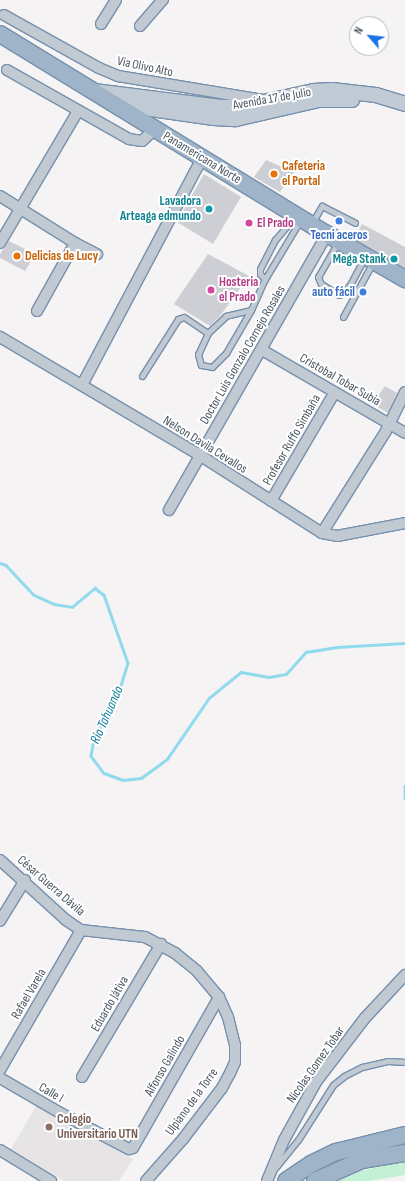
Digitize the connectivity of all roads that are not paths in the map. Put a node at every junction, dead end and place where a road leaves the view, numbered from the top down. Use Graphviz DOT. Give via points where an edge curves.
graph roads {
  1 [pos="116,0"];
  2 [pos="163,0"];
  3 [pos="4,15"];
  4 [pos="101,24"];
  5 [pos="140,26"];
  6 [pos="0,34"];
  7 [pos="7,70"];
  8 [pos="91,90"];
  9 [pos="113,104"];
  10 [pos="405,104"];
  11 [pos="271,107"];
  12 [pos="78,111"];
  13 [pos="405,113"];
  14 [pos="155,129"];
  15 [pos="202,158"];
  16 [pos="0,196"];
  17 [pos="20,209"];
  18 [pos="303,219"];
  19 [pos="355,223"];
  20 [pos="333,238"];
  21 [pos="75,242"];
  22 [pos="0,243"];
  23 [pos="97,254"];
  24 [pos="370,259"];
  25 [pos="264,279"];
  26 [pos="405,279"];
  27 [pos="251,310"];
  28 [pos="37,311"];
  29 [pos="343,317"];
  30 [pos="208,332"];
  31 [pos="0,337"];
  32 [pos="262,350"];
  33 [pos="142,376"];
  34 [pos="82,386"];
  35 [pos="335,392"];
  36 [pos="405,392"];
  37 [pos="390,423"];
  38 [pos="405,433"];
  39 [pos="200,456"];
  40 [pos="271,501"];
  41 [pos="169,510"];
  42 [pos="405,523"];
  43 [pos="322,533"];
  44 [pos="0,860"];
  45 [pos="25,880"];
  46 [pos="0,921"];
  47 [pos="81,930"];
  48 [pos="161,944"];
  49 [pos="405,975"];
  50 [pos="219,997"];
  51 [pos="233,1029"];
  52 [pos="405,1062"];
  53 [pos="0,1070"];
  54 [pos="82,1077"];
  55 [pos="0,1078"];
  56 [pos="405,1135"];
  57 [pos="133,1148"];
  58 [pos="0,1150"];
  59 [pos="405,1153"];
  60 [pos="269,1176"];
  61 [pos="51,1181"];
  62 [pos="146,1181"];
  63 [pos="286,1181"];
  64 [pos="315,1181"];
  1 -- 4 [label="street"];
  2 -- 5 [label="street"];
  3 -- 11 [label="street, Via Olivo Alto" via="118,76"];
  6 -- 8 [label="highway, Panamericana Norte"];
  7 -- 12 [label="street"];
  8 -- 9 [label="highway, Panamericana Norte"];
  8 -- 11 [label="main road, Avenida 17 de Julio" via="221,107"];
  9 -- 11 [label="main road, Avenida 17 de Julio" via="236,119"];
  9 -- 14 [label="highway, Panamericana Norte"];
  10 -- 11 [label="main road, Avenida 17 de Julio" via="376,95 313,90"];
  11 -- 13 [label="main road, Avenida 17 de Julio" via="335,99 383,104"];
  12 -- 14 [label="street" via="136,141 142,141"];
  12 -- 17 [label="street"];
  14 -- 15 [label="highway, Panamericana Norte"];
  15 -- 18 [label="highway, Panamericana Norte"];
  15 -- 34 [label="street"];
  16 -- 17 [label="street"];
  17 -- 21 [label="street"];
  17 -- 22 [label="street"];
  18 -- 19 [label="lane" via="322,206"];
  18 -- 20 [label="highway, Panamericana Norte"];
  18 -- 25 [label="lane"];
  18 -- 25 [label="lane" via="275,240 260,268 260,274"];
  20 -- 24 [label="highway, Panamericana Norte"];
  20 -- 24 [label="lane" via="318,277 321,284 339,295"];
  20 -- 32 [label="street, Doctor Luis Gonzalo Cornejo Rosales"];
  21 -- 23 [label="street"];
  21 -- 28 [label="street"];
  24 -- 26 [label="highway, Panamericana Norte"];
  24 -- 29 [label="lane"];
  25 -- 27 [label="lane"];
  27 -- 30 [label="lane" via="226,316"];
  27 -- 30 [label="lane" via="222,359 207,368 201,365 198,354"];
  30 -- 33 [label="lane" via="184,317 178,319"];
  31 -- 34 [label="street, Nelson Davila Cevallos"];
  32 -- 35 [label="street, Cristobal Tobar Subia"];
  32 -- 39 [label="street, Doctor Luis Gonzalo Cornejo Rosales"];
  34 -- 39 [label="street, Nelson Davila Cevallos"];
  35 -- 37 [label="street, Cristobal Tobar Subia"];
  35 -- 40 [label="street, Profesor Ruffo Simbaña"];
  36 -- 37 [label="street"];
  37 -- 38 [label="street, Cristobal Tobar Subia"];
  37 -- 43 [label="street"];
  39 -- 40 [label="street, Nelson Davila Cevallos"];
  39 -- 41 [label="street, Doctor Luis Gonzalo Cornejo Rosales"];
  40 -- 43 [label="street, Nelson Davila Cevallos"];
  42 -- 43 [label="street, Nelson Davila Cevallos" via="337,536"];
  44 -- 45 [label="street, César Guerra Dávila"];
  45 -- 46 [label="street"];
  45 -- 47 [label="street, César Guerra Dávila" via="66,920"];
  47 -- 48 [label="street, César Guerra Dávila" via="133,935"];
  47 -- 53 [label="street, Rafael Varela"];
  48 -- 50 [label="street, César Guerra Dávila" via="197,971"];
  48 -- 54 [label="street, Eduardo Játiva"];
  49 -- 60 [label="street, Nicolas Gomez Tobar" via="365,1018 316,1082 284,1140"];
  50 -- 51 [label="street, César Guerra Dávila"];
  50 -- 57 [label="street, Alfonso Galindo"];
  51 -- 62 [label="street, Ulpiano de la Torre" via="235,1062 222,1088"];
  52 -- 60 [label="lane" via="388,1061 362,1067 338,1080 323,1098 286,1156"];
  55 -- 57 [label="street, Calle I" via="68,1117 129,1149"];
  56 -- 63 [label="highway" via="336,1152 311,1164"];
  58 -- 61 [label="street"];
  59 -- 64 [label="highway" via="362,1160"];
}
